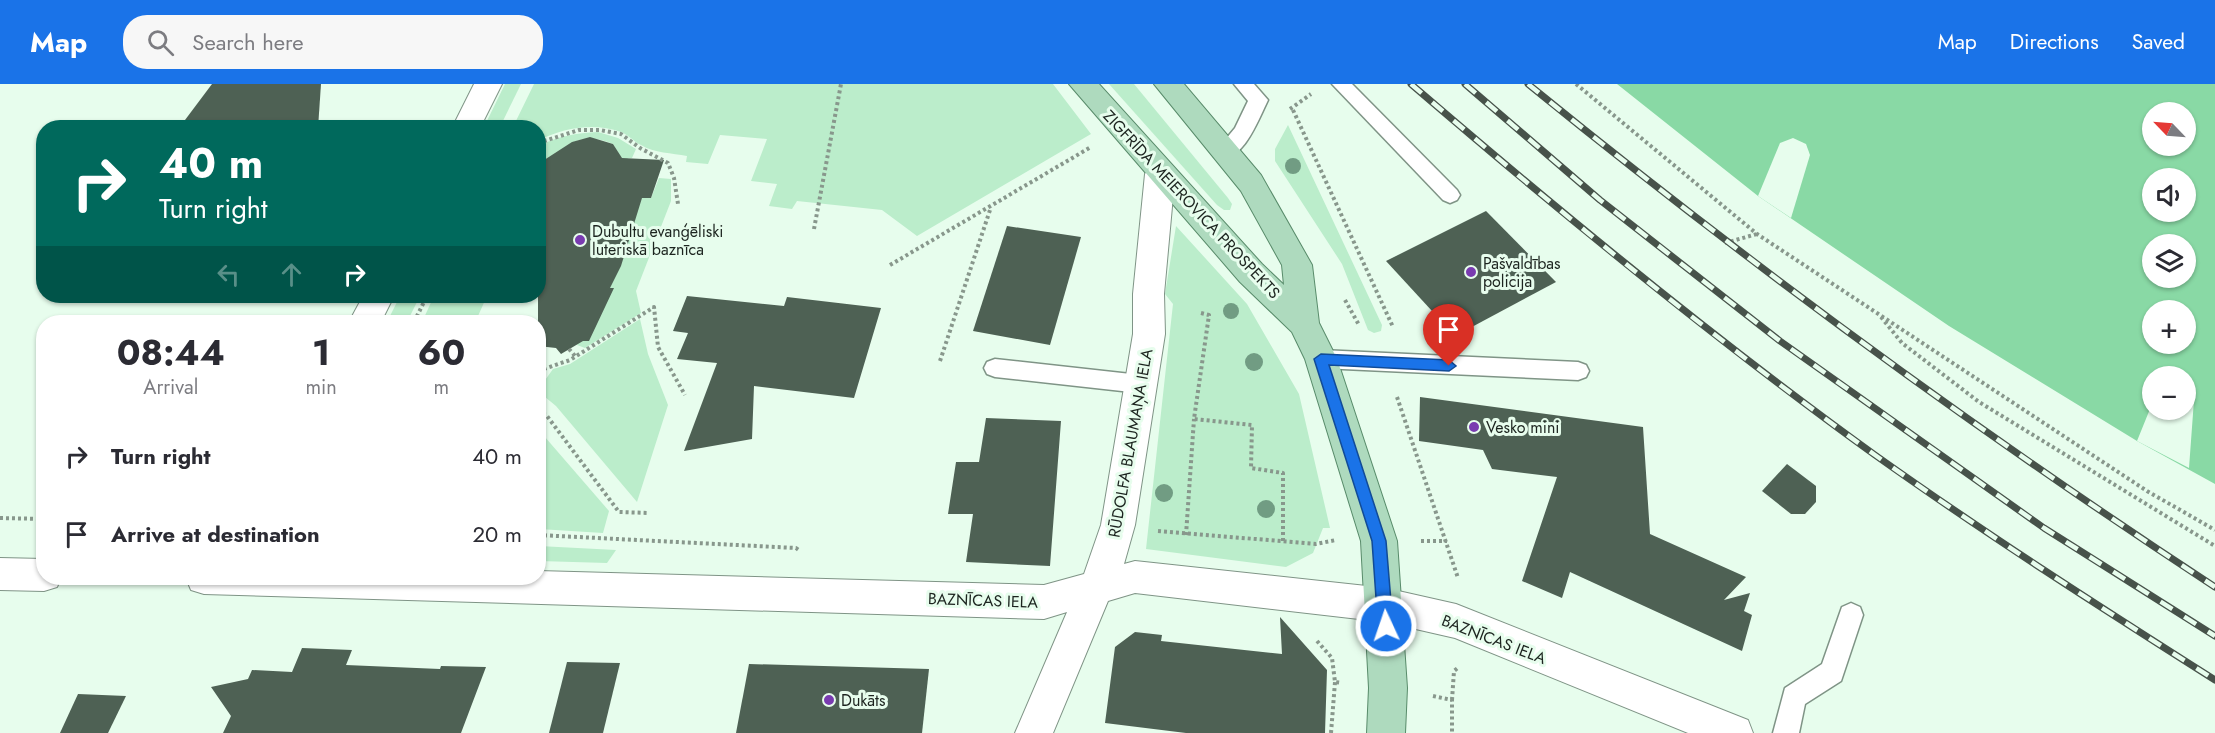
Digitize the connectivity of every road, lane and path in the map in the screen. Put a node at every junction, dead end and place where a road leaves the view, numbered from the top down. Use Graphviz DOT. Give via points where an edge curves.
graph roads {
  1 [pos="488,84"];
  2 [pos="841,84"];
  3 [pos="1083,84"];
  4 [pos="1168,84"];
  5 [pos="1243,84"];
  6 [pos="1341,84"];
  7 [pos="1576,84"];
  8 [pos="1292,107"];
  9 [pos="470,120"];
  10 [pos="546,139"];
  11 [pos="1094,145"];
  12 [pos="1226,152"];
  13 [pos="1161,174"];
  14 [pos="1450,195"];
  15 [pos="678,204"];
  16 [pos="991,206"];
  17 [pos="814,229"];
  18 [pos="1757,234"];
  19 [pos="1725,243"];
  20 [pos="890,265"];
  21 [pos="1201,313"];
  22 [pos="1878,314"];
  23 [pos="1303,322"];
  24 [pos="569,349"];
  25 [pos="576,356"];
  26 [pos="1321,359"];
  27 [pos="940,361"];
  28 [pos="1385,363"];
  29 [pos="546,368"];
  30 [pos="995,368"];
  31 [pos="1578,371"];
  32 [pos="1140,384"];
  33 [pos="685,395"];
  34 [pos="546,415"];
  35 [pos="1194,419"];
  36 [pos="649,513"];
  37 [pos="0,518"];
  38 [pos="36,519"];
  39 [pos="1118,525"];
  40 [pos="2215,530"];
  41 [pos="1186,535"];
  42 [pos="1283,542"];
  43 [pos="1294,542"];
  44 [pos="2215,546"];
  45 [pos="0,574"];
  46 [pos="36,574"];
  47 [pos="471,585"];
  48 [pos="1095,588"];
  49 [pos="1385,605"];
  50 [pos="1851,615"];
  51 [pos="1335,682"];
  52 [pos="1034,733"];
  53 [pos="1331,733"];
  54 [pos="1386,733"];
  55 [pos="1734,733"];
  56 [pos="1786,733"];
  1 -- 9 [label="street"];
  2 -- 17 [label="path"];
  3 -- 13 [label="main road, ZIGFRĪDA MEIEROVICA PROSPEKTS"];
  4 -- 12 [label="main road, ZIGFRĪDA MEIEROVICA PROSPEKTS"];
  5 -- 12 [label="lane" via="1258,100 1242,132"];
  6 -- 14 [label="lane"];
  7 -- 18 [label="path"];
  8 -- 28 [label="path" via="1397,337"];
  10 -- 15 [label="path" via="599,129 622,135 667,161 676,179"];
  11 -- 16 [label="path"];
  12 -- 23 [label="main road, ZIGFRĪDA MEIEROVICA PROSPEKTS" via="1251,183 1298,265"];
  13 -- 23 [label="main road, ZIGFRĪDA MEIEROVICA PROSPEKTS" via="1251,273"];
  13 -- 32 [label="street, RŪDOLFA BLAUMAŅA IELA" via="1146,303 1149,334"];
  16 -- 20 [label="path"];
  16 -- 27 [label="path"];
  18 -- 19 [label="path"];
  18 -- 22 [label="path"];
  21 -- 35 [label="path" via="1209,315"];
  22 -- 40 [label="path" via="2147,491"];
  22 -- 44 [label="path" via="1902,343 1979,402"];
  23 -- 26 [label="main road, ZIGFRĪDA MEIEROVICA PROSPEKTS"];
  24 -- 25 [label="path"];
  25 -- 29 [label="path"];
  25 -- 33 [label="path" via="654,307 658,347"];
  26 -- 28 [label="lane"];
  26 -- 49 [label="main road, ZIGFRĪDA MEIEROVICA PROSPEKTS" via="1379,541"];
  28 -- 31 [label="lane"];
  30 -- 32 [label="lane"];
  32 -- 39 [label="street, RŪDOLFA BLAUMAŅA IELA"];
  34 -- 36 [label="path" via="619,512"];
  35 -- 41 [label="path"];
  35 -- 42 [label="path" via="1252,425 1251,468 1283,473"];
  37 -- 38 [label="path"];
  39 -- 41 [label="path"];
  39 -- 48 [label="street, RŪDOLFA BLAUMAŅA IELA"];
  41 -- 42 [label="path"];
  42 -- 43 [label="path"];
  45 -- 46 [label="street"];
  47 -- 48 [label="street, BAZNĪCAS IELA" via="1044,602"];
  48 -- 49 [label="street, BAZNĪCAS IELA" via="1135,577"];
  48 -- 52 [label="street, RŪDOLFA BLAUMAŅA IELA"];
  49 -- 54 [label="main road, ZIGFRĪDA MEIEROVICA PROSPEKTS"];
  49 -- 55 [label="street, BAZNĪCAS IELA" via="1456,621"];
  50 -- 56 [label="lane" via="1832,672 1794,697"];
  51 -- 53 [label="path"];
}
